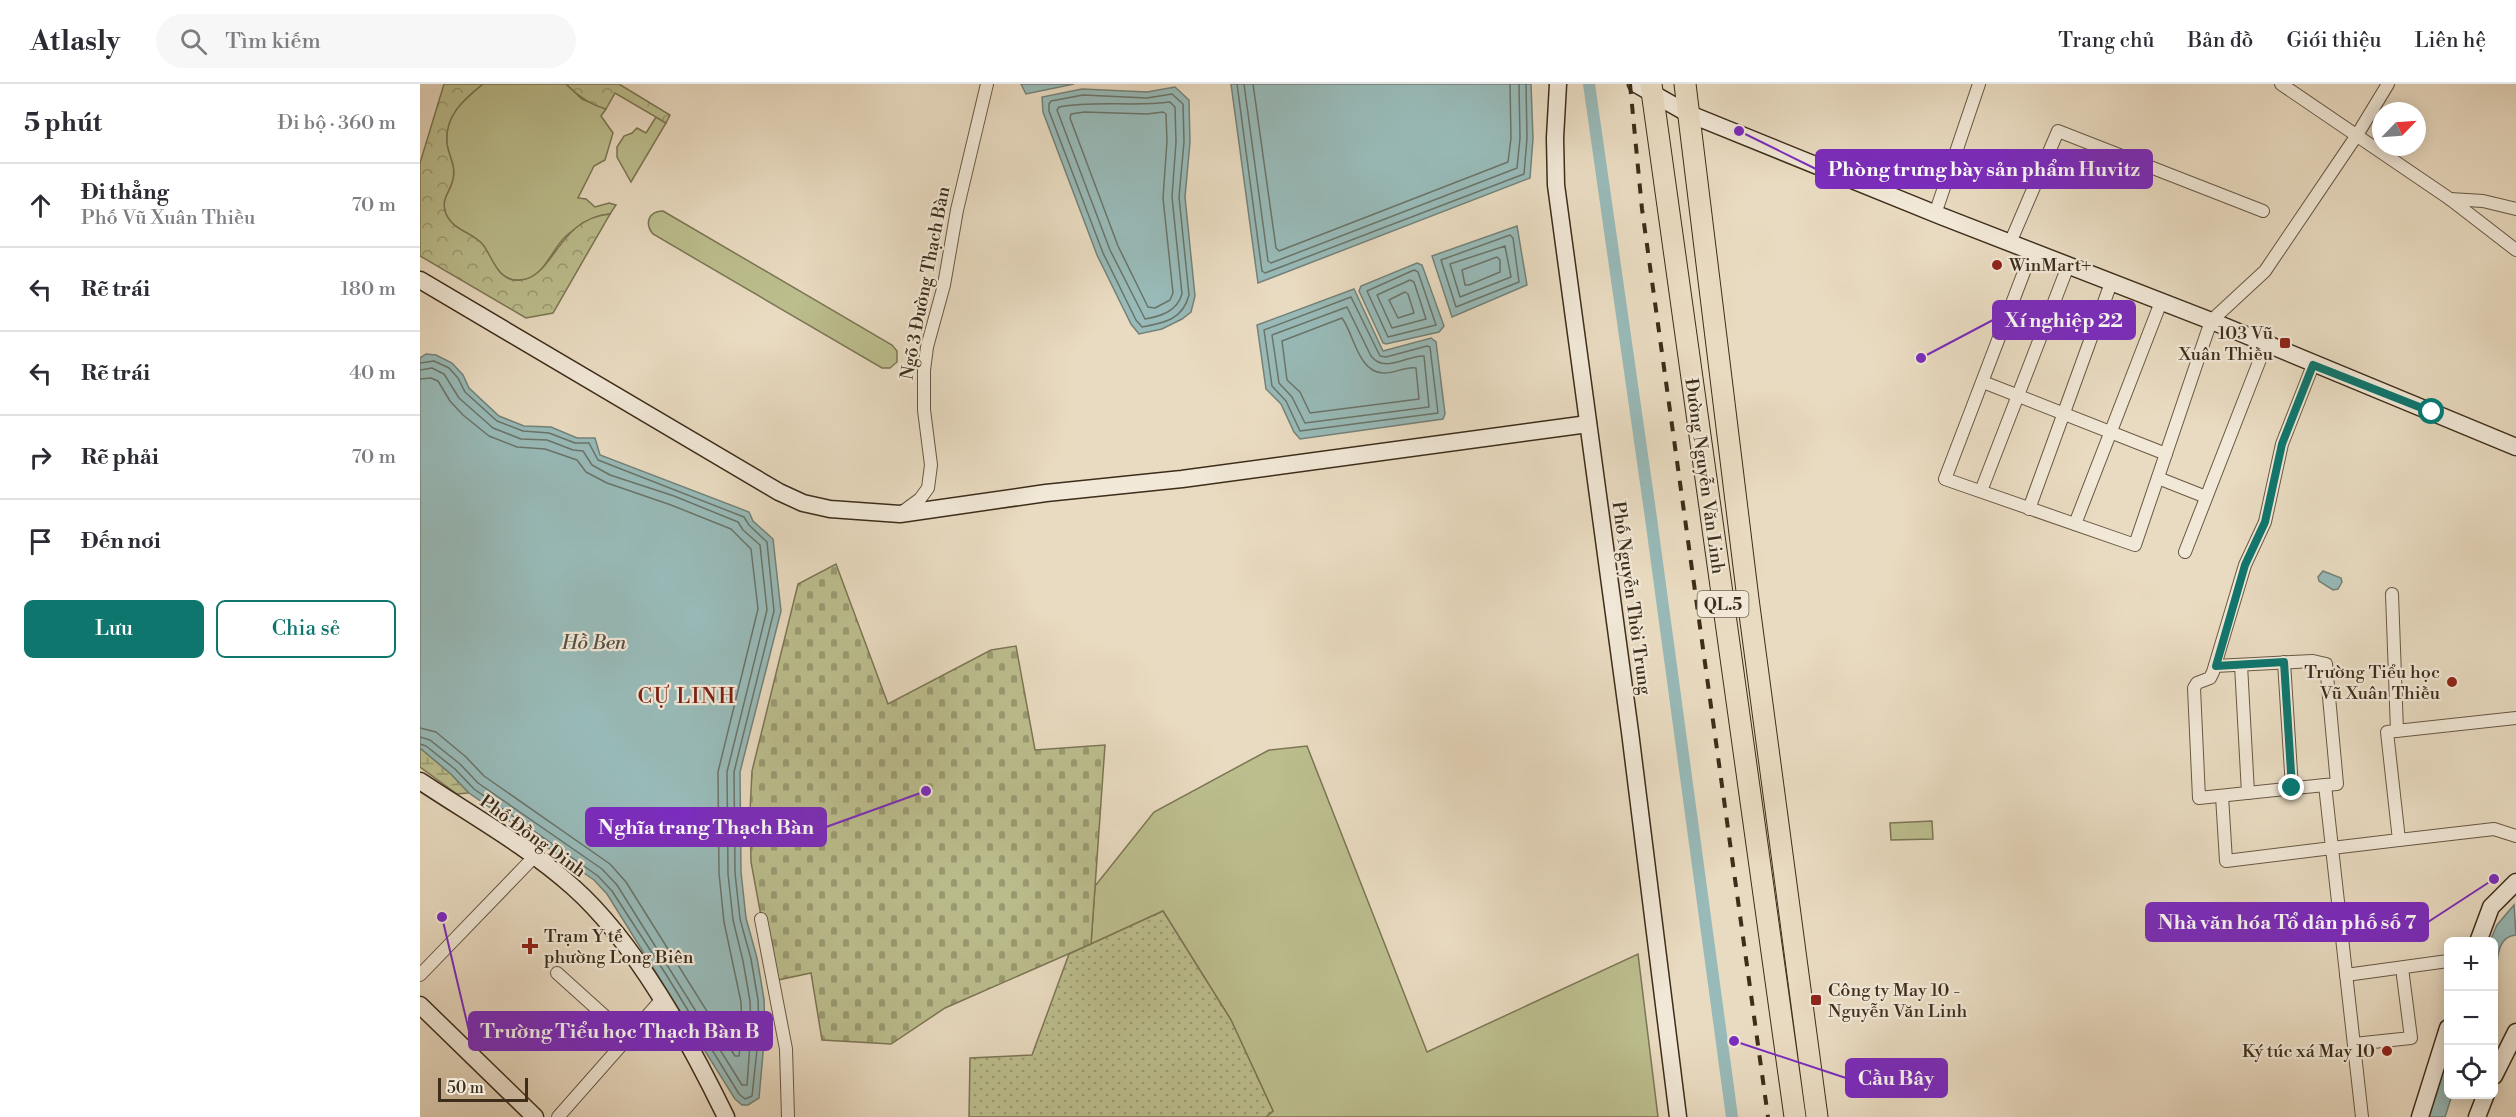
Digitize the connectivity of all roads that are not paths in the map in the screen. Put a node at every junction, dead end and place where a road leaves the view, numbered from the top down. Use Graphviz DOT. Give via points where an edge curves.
graph roads {
  1 [pos="987,84"];
  2 [pos="1558,84"];
  3 [pos="1685,84"];
  4 [pos="1979,84"];
  5 [pos="2281,84"];
  6 [pos="2388,84"];
  7 [pos="1646,86"];
  8 [pos="1687,113"];
  9 [pos="2356,135"];
  10 [pos="2450,199"];
  11 [pos="2516,209"];
  12 [pos="2263,211"];
  13 [pos="1935,214"];
  14 [pos="2010,243"];
  15 [pos="2516,250"];
  16 [pos="2032,251"];
  17 [pos="2068,266"];
  18 [pos="420,280"];
  19 [pos="2111,282"];
  20 [pos="2161,302"];
  21 [pos="2211,321"];
  22 [pos="2266,344"];
  23 [pos="2313,365"];
  24 [pos="1983,382"];
  25 [pos="2018,396"];
  26 [pos="2064,415"];
  27 [pos="1588,424"];
  28 [pos="2109,432"];
  29 [pos="2516,447"];
  30 [pos="2166,454"];
  31 [pos="2158,478"];
  32 [pos="1981,491"];
  33 [pos="2206,497"];
  34 [pos="2029,509"];
  35 [pos="900,514"];
  36 [pos="2075,524"];
  37 [pos="2185,552"];
  38 [pos="2392,594"];
  39 [pos="2284,662"];
  40 [pos="2241,665"];
  41 [pos="2216,666"];
  42 [pos="2516,718"];
  43 [pos="2397,731"];
  44 [pos="420,781"];
  45 [pos="2325,785"];
  46 [pos="2292,788"];
  47 [pos="2248,793"];
  48 [pos="2222,796"];
  49 [pos="2516,836"];
  50 [pos="2399,840"];
  51 [pos="2332,848"];
  52 [pos="534,857"];
  53 [pos="2516,882"];
  54 [pos="761,919"];
  55 [pos="2480,937"];
  56 [pos="2444,962"];
  57 [pos="2402,968"];
  58 [pos="557,973"];
  59 [pos="420,975"];
  60 [pos="2346,975"];
  61 [pos="662,999"];
  62 [pos="420,1005"];
  63 [pos="2516,1032"];
  64 [pos="628,1037"];
  65 [pos="2444,1041"];
  66 [pos="2354,1044"];
  67 [pos="2498,1066"];
  68 [pos="2485,1099"];
  69 [pos="535,1117"];
  70 [pos="558,1117"];
  71 [pos="726,1117"];
  72 [pos="788,1117"];
  73 [pos="1678,1117"];
  74 [pos="1796,1117"];
  75 [pos="1817,1117"];
  76 [pos="2362,1117"];
  77 [pos="2420,1117"];
  78 [pos="2478,1117"];
  1 -- 35 [label="street, Ngõ 3 Đường Thạch Bàn" via="925,363 922,390 931,465 928,488"];
  2 -- 27 [label="street, Phố Nguyễn Thời Trung" via="1557,185"];
  3 -- 8 [label="highway, Đường Nguyễn Văn Linh / QL.5"];
  4 -- 13 [label="street"];
  5 -- 9 [label="street"];
  6 -- 9 [label="street"];
  7 -- 8 [label="street"];
  7 -- 74 [label="highway, Đường Nguyễn Văn Linh / QL.5"];
  8 -- 13 [label="street"];
  8 -- 75 [label="highway, Đường Nguyễn Văn Linh / QL.5" via="1755,598"];
  9 -- 10 [label="street"];
  9 -- 21 [label="street" via="2265,271"];
  10 -- 11 [label="street"];
  10 -- 15 [label="street"];
  12 -- 14 [label="street" via="2058,131"];
  13 -- 14 [label="street"];
  14 -- 16 [label="street"];
  16 -- 17 [label="street"];
  16 -- 24 [label="street"];
  17 -- 19 [label="street"];
  17 -- 25 [label="street"];
  18 -- 35 [label="street" via="779,492 824,508"];
  19 -- 20 [label="street"];
  19 -- 26 [label="street"];
  20 -- 21 [label="street"];
  20 -- 28 [label="street"];
  21 -- 22 [label="street"];
  21 -- 30 [label="street"];
  22 -- 23 [label="street"];
  22 -- 33 [label="street"];
  23 -- 29 [label="street"];
  23 -- 41 [label="street" via="2282,444 2265,522 2245,565"];
  24 -- 25 [label="street"];
  24 -- 32 [label="street" via="1945,479"];
  25 -- 26 [label="street"];
  25 -- 32 [label="street"];
  26 -- 28 [label="street"];
  26 -- 34 [label="street"];
  27 -- 35 [label="street"];
  27 -- 73 [label="street, Phố Nguyễn Thời Trung"];
  28 -- 30 [label="street"];
  28 -- 36 [label="street"];
  30 -- 31 [label="street"];
  31 -- 33 [label="street"];
  31 -- 36 [label="street" via="2135,545"];
  32 -- 34 [label="street"];
  33 -- 37 [label="street"];
  34 -- 36 [label="street"];
  38 -- 43 [label="street"];
  39 -- 40 [label="street"];
  39 -- 45 [label="street" via="2326,664 2337,784"];
  39 -- 46 [label="street"];
  40 -- 41 [label="street"];
  40 -- 47 [label="street"];
  41 -- 48 [label="street" via="2210,678 2197,682 2194,688 2198,787 2199,798"];
  42 -- 43 [label="street"];
  43 -- 50 [label="street" via="2387,732"];
  44 -- 52 [label="street, Phố Đồng Dinh"];
  45 -- 46 [label="street"];
  45 -- 51 [label="street"];
  46 -- 47 [label="street"];
  47 -- 48 [label="street"];
  48 -- 51 [label="street" via="2226,861"];
  49 -- 50 [label="street" via="2494,829"];
  50 -- 51 [label="street"];
  51 -- 60 [label="street"];
  52 -- 59 [label="street"];
  52 -- 61 [label="street, Phố Đồng Dinh" via="573,887 606,921"];
  53 -- 55 [label="street" via="2491,907"];
  54 -- 72 [label="street" via="786,1049"];
  56 -- 57 [label="street"];
  57 -- 60 [label="street"];
  57 -- 66 [label="street" via="2411,1038"];
  58 -- 64 [label="street"];
  60 -- 66 [label="street"];
  61 -- 64 [label="street"];
  61 -- 71 [label="street, Phố Đồng Dinh"];
  62 -- 69 [label="street"];
  63 -- 67 [label="street"];
  64 -- 70 [label="street"];
  65 -- 77 [label="street"];
  66 -- 76 [label="street"];
  68 -- 78 [label="street"];
}
